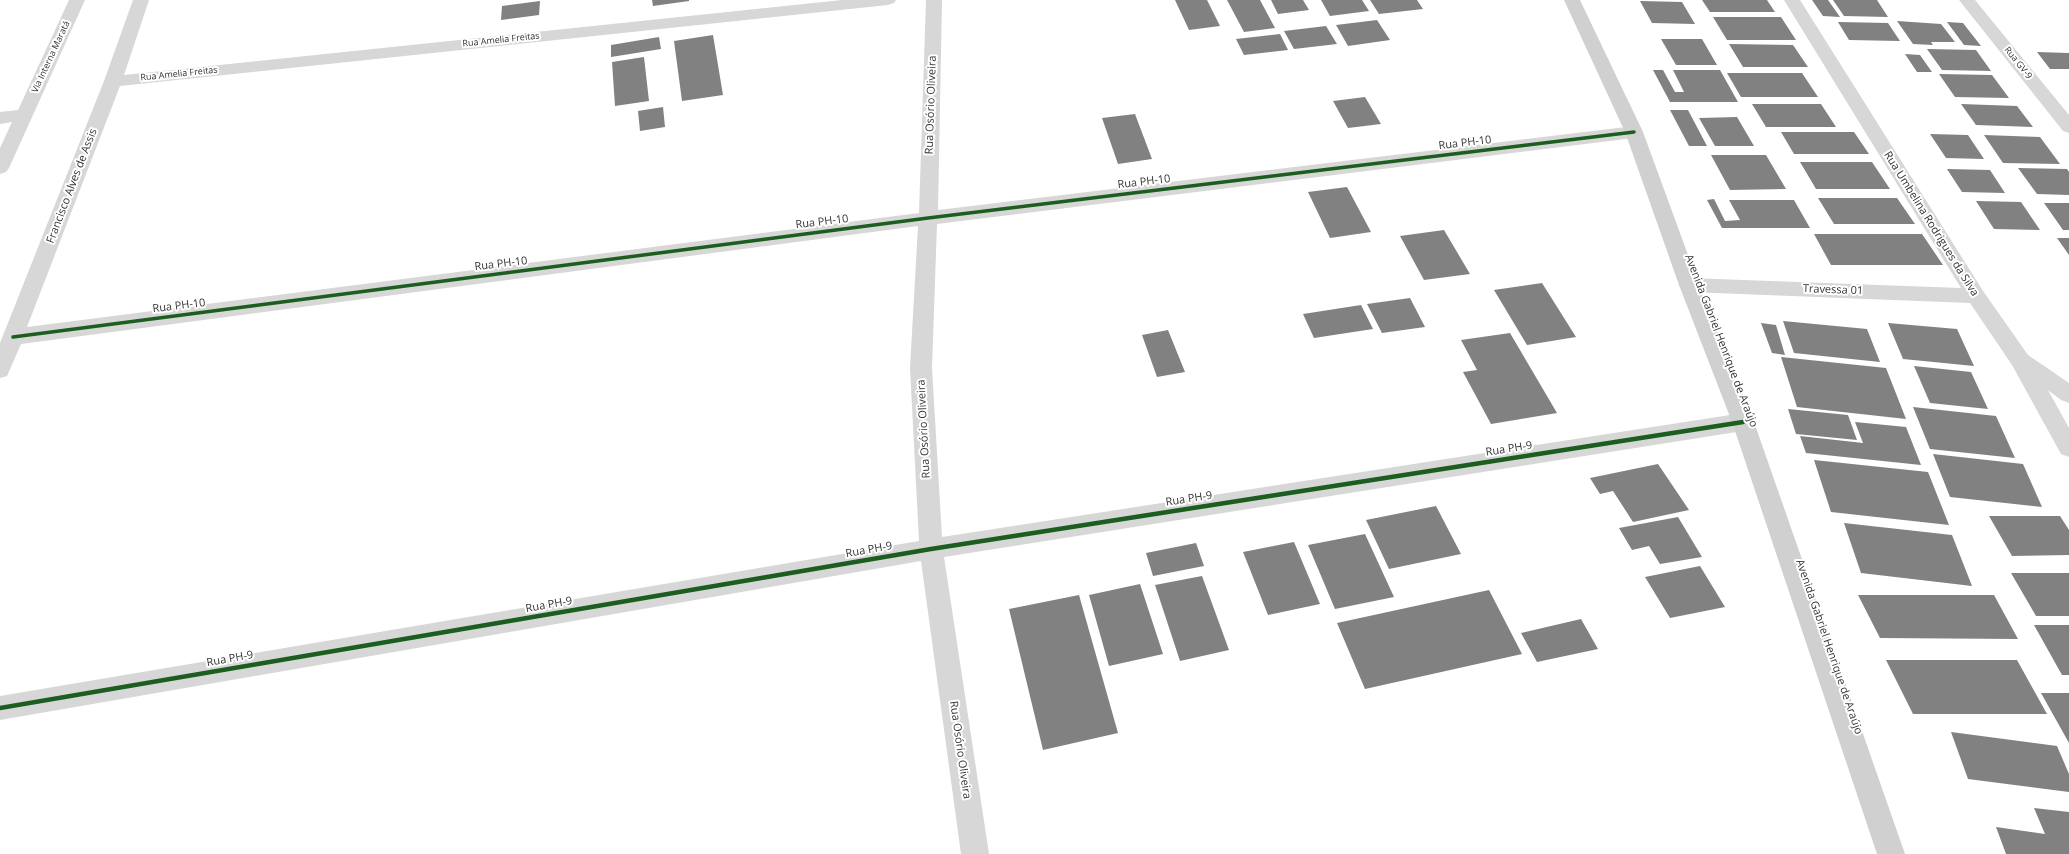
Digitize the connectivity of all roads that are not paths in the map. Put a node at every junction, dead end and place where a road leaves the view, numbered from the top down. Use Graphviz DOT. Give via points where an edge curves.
graph roads {
  1 [pos="77,0"];
  2 [pos="141,0"];
  3 [pos="888,0"];
  4 [pos="934,0"];
  5 [pos="1572,0"];
  6 [pos="1792,0"];
  7 [pos="1967,0"];
  8 [pos="114,81"];
  9 [pos="24,115"];
  10 [pos="0,118"];
  11 [pos="2069,127"];
  12 [pos="1634,132"];
  13 [pos="0,168"];
  14 [pos="928,218"];
  15 [pos="1689,285"];
  16 [pos="1976,296"];
  17 [pos="13,337"];
  18 [pos="2019,359"];
  19 [pos="0,370"];
  20 [pos="2069,394"];
  21 [pos="1742,422"];
  22 [pos="2069,448"];
  23 [pos="931,549"];
  24 [pos="0,708"];
  25 [pos="975,854"];
  26 [pos="1891,854"];
  1 -- 9 [label="street, Via Interna Maratá"];
  2 -- 8 [label="street, Francisco Alves de Assis"];
  3 -- 8 [label="street, Rua Amelia Freitas"];
  4 -- 14 [label="street, Rua Osório Oliveira"];
  5 -- 12 [label="street, Avenida Gabriel Henrique de Araújo"];
  6 -- 16 [label="street, Rua Umbelina Rodrigues da Silva"];
  7 -- 11 [label="street, Rua GV-9"];
  8 -- 17 [label="street, Francisco Alves de Assis"];
  9 -- 10 [label="street"];
  9 -- 13 [label="street, Via Interna Maratá"];
  12 -- 14 [label="street, Rua PH-10"];
  12 -- 15 [label="street, Avenida Gabriel Henrique de Araújo"];
  14 -- 17 [label="street, Rua PH-10"];
  14 -- 23 [label="street, Rua Osório Oliveira" via="921,368"];
  15 -- 16 [label="street, Travessa 01"];
  15 -- 21 [label="street, Avenida Gabriel Henrique de Araújo"];
  16 -- 18 [label="street, Rua Umbelina Rodrigues da Silva"];
  17 -- 19 [label="street, Francisco Alves de Assis"];
  18 -- 20 [label="street"];
  18 -- 22 [label="street, Rua Umbelina Rodrigues da Silva"];
  21 -- 23 [label="street, Rua PH-9"];
  21 -- 26 [label="street, Avenida Gabriel Henrique de Araújo"];
  23 -- 24 [label="street, Rua PH-9"];
  23 -- 25 [label="street, Rua Osório Oliveira"];
}
